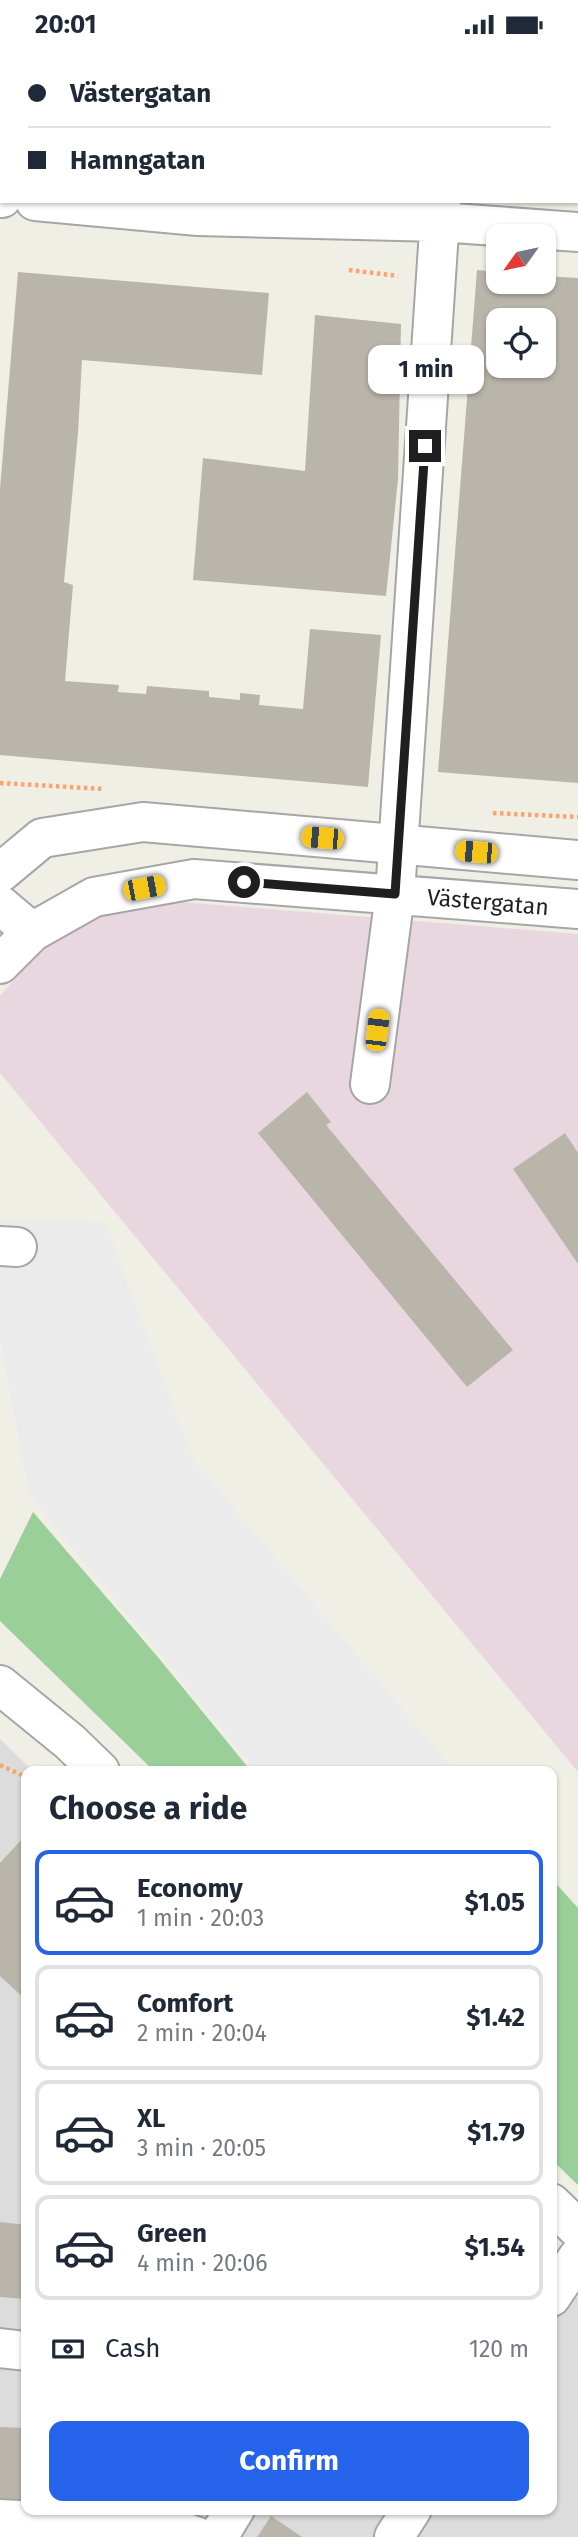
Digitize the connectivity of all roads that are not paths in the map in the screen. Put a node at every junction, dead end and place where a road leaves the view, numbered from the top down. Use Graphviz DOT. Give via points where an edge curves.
graph roads {
  1 [pos="57,203"];
  2 [pos="441,212"];
  3 [pos="578,232"];
  4 [pos="399,845"];
  5 [pos="578,860"];
  6 [pos="0,873"];
  7 [pos="395,894"];
  8 [pos="0,905"];
  9 [pos="578,909"];
  10 [pos="32,932"];
  11 [pos="0,964"];
  12 [pos="370,1084"];
  13 [pos="0,1685"];
  14 [pos="95,1766"];
  15 [pos="557,2209"];
  16 [pos="578,2229"];
  17 [pos="578,2257"];
  18 [pos="557,2288"];
  19 [pos="0,2348"];
  20 [pos="21,2350"];
  21 [pos="231,2515"];
  22 [pos="0,2519"];
  23 [pos="198,2537"];
  24 [pos="218,2537"];
  1 -- 2 [label="street" via="198,216"];
  2 -- 3 [label="street"];
  2 -- 4 [label="street"];
  4 -- 5 [label="street"];
  4 -- 6 [label="street" via="144,822 42,838"];
  4 -- 7 [label="street"];
  7 -- 9 [label="street, Västergatan"];
  7 -- 10 [label="street, Västergatan" via="194,879 94,897"];
  7 -- 12 [label="street"];
  8 -- 10 [label="street"];
  10 -- 11 [label="street, Västergatan"];
  13 -- 14 [label="street"];
  15 -- 16 [label="street"];
  17 -- 18 [label="street"];
  19 -- 20 [label="street"];
  21 -- 24 [label="street"];
  22 -- 23 [label="street" via="173,2528"];
}
